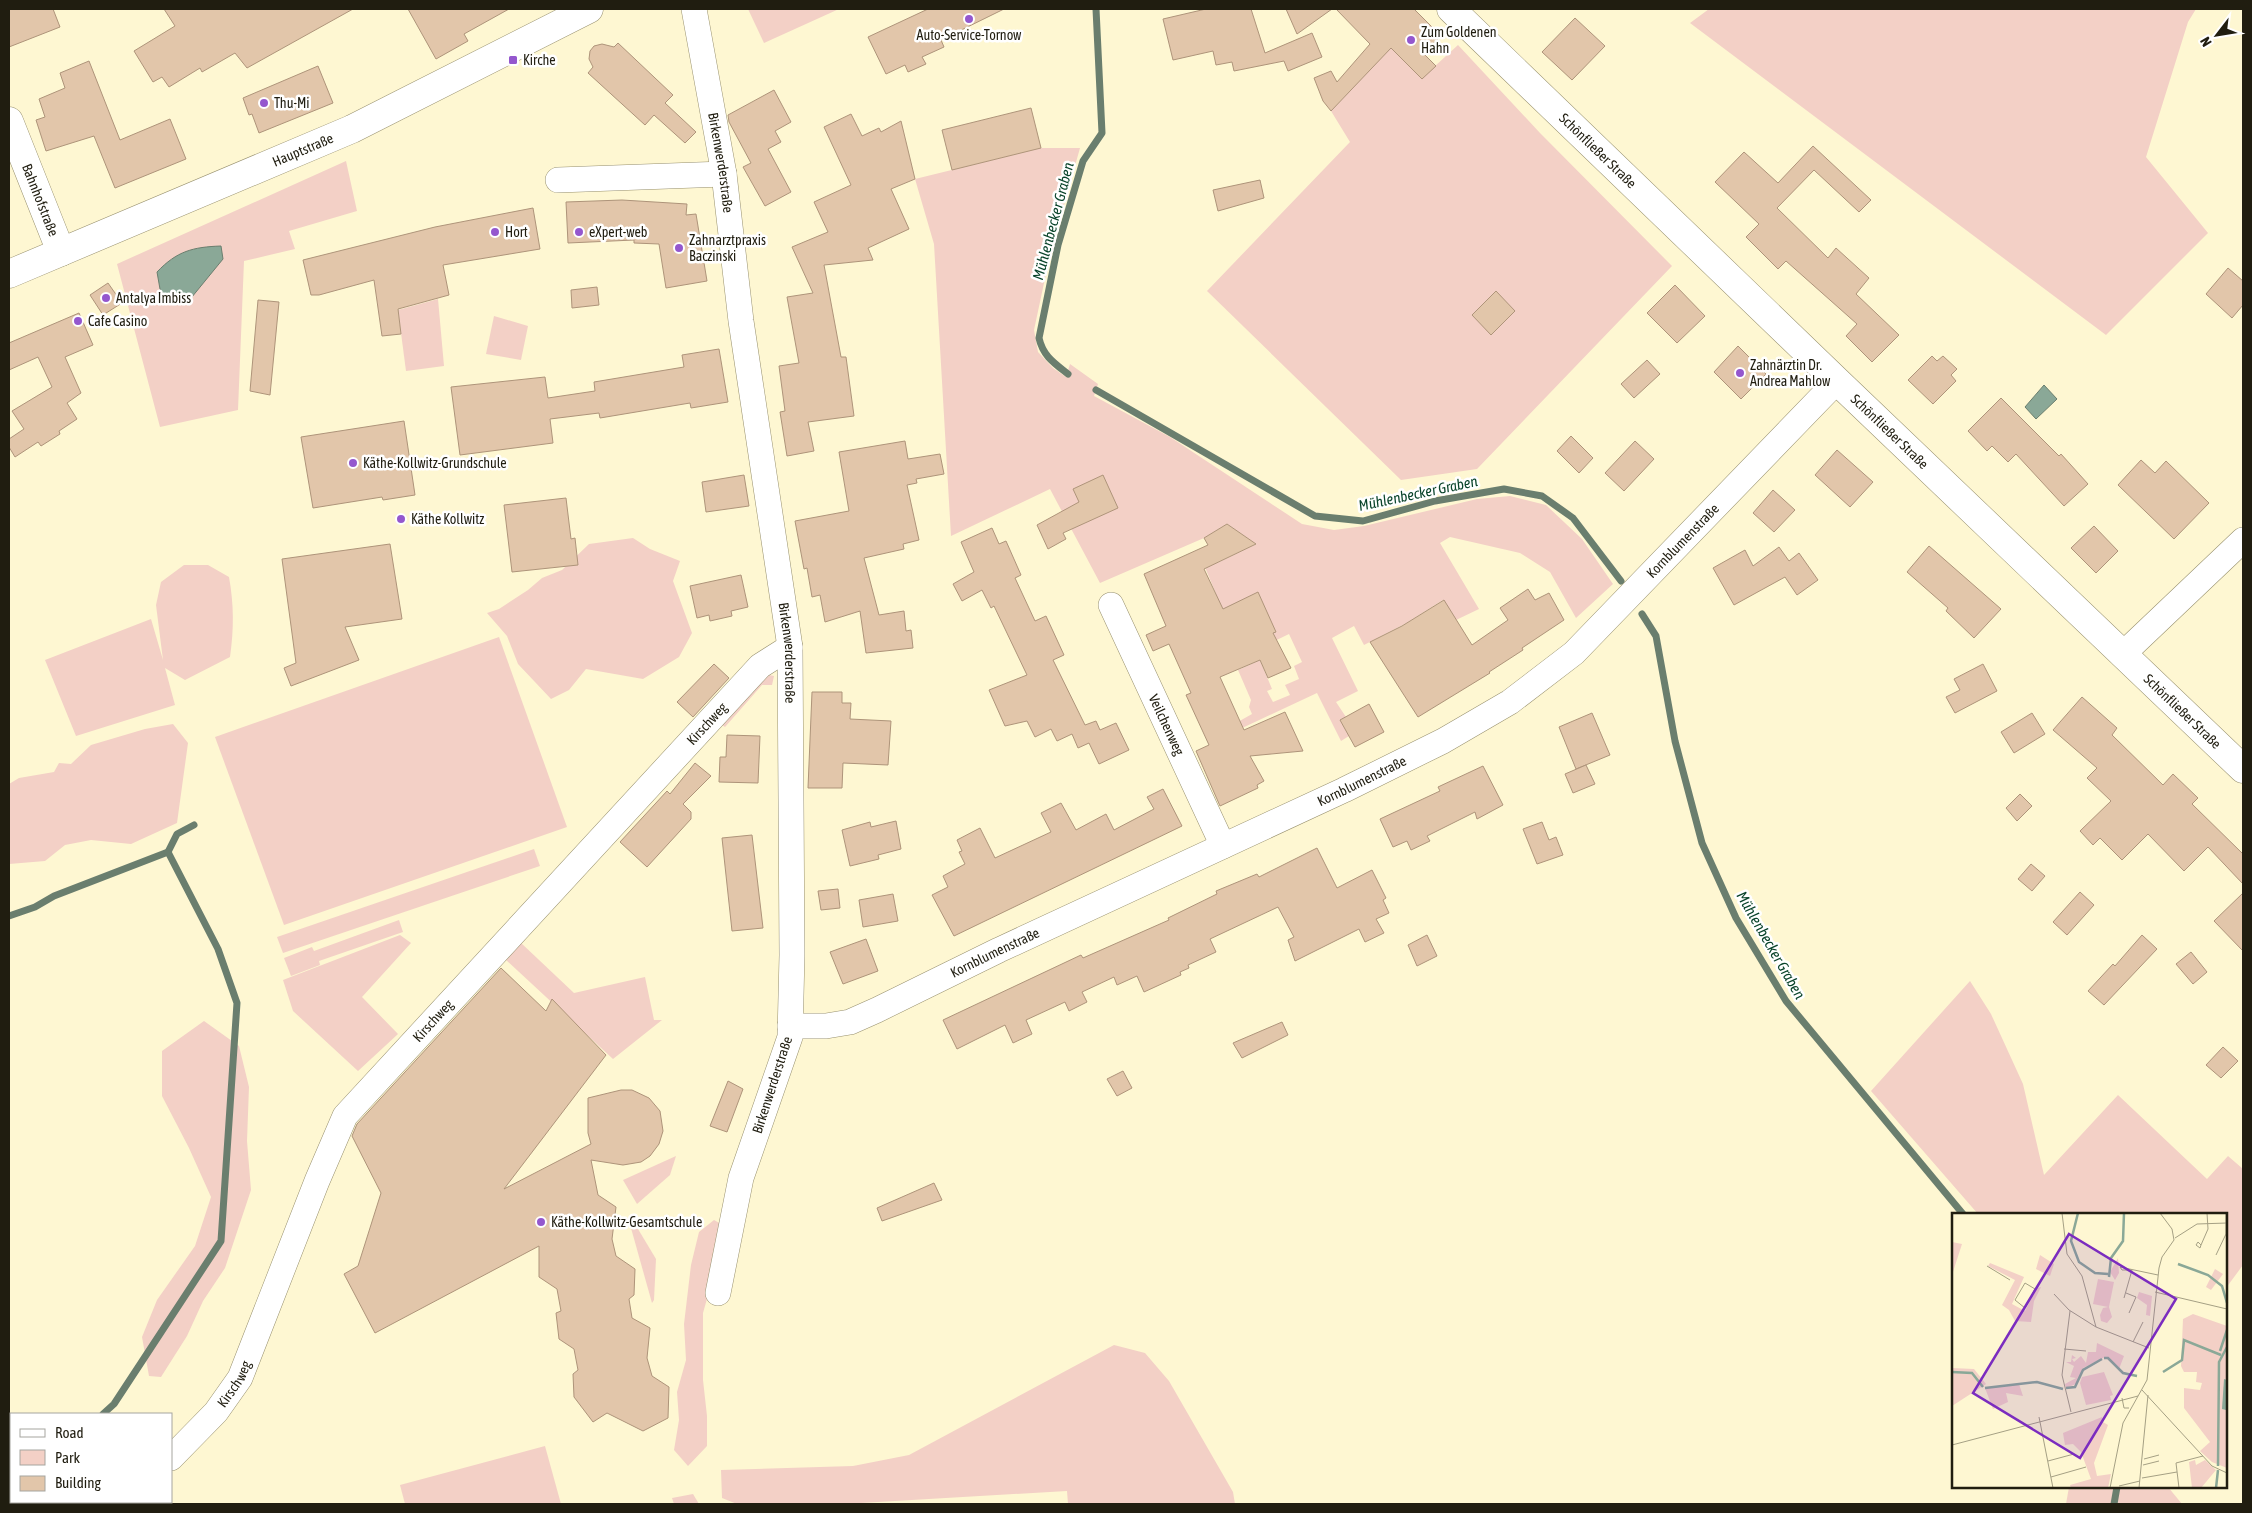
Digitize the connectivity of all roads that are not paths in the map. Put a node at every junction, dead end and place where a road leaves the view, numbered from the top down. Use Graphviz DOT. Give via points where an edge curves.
graph roads {
  1 [pos="589,9"];
  2 [pos="694,9"];
  3 [pos="1451,9"];
  4 [pos="9,121"];
  5 [pos="724,174"];
  6 [pos="558,180"];
  7 [pos="61,252"];
  8 [pos="9,274"];
  9 [pos="1837,381"];
  10 [pos="2243,540"];
  11 [pos="1110,605"];
  12 [pos="790,647"];
  13 [pos="2122,655"];
  14 [pos="2243,769"];
  15 [pos="1223,846"];
  16 [pos="790,1026"];
  17 [pos="718,1293"];
  18 [pos="172,1457"];
  1 -- 7 [label="main road, Hauptstraße" via="352,130"];
  2 -- 5 [label="street, Birkenwerderstraße"];
  3 -- 9 [label="main road, Schönfließer Straße"];
  4 -- 7 [label="main road, Bahnhofstraße"];
  5 -- 6 [label="street"];
  5 -- 12 [label="street, Birkenwerderstraße" via="740,321"];
  7 -- 8 [label="main road, Hauptstraße"];
  9 -- 13 [label="main road, Schönfließer Straße"];
  9 -- 15 [label="street, Kornblumenstraße" via="1574,653 1542,680 1443,741"];
  10 -- 13 [label="street"];
  11 -- 15 [label="street, Veilchenweg"];
  12 -- 16 [label="street, Birkenwerderstraße"];
  12 -- 18 [label="street, Kirschweg" via="760,666 345,1116 240,1378 216,1412"];
  13 -- 14 [label="main road, Schönfließer Straße"];
  15 -- 16 [label="street, Kornblumenstraße" via="850,1022"];
  16 -- 17 [label="street, Birkenwerderstraße" via="790,1037 741,1178"];
}
